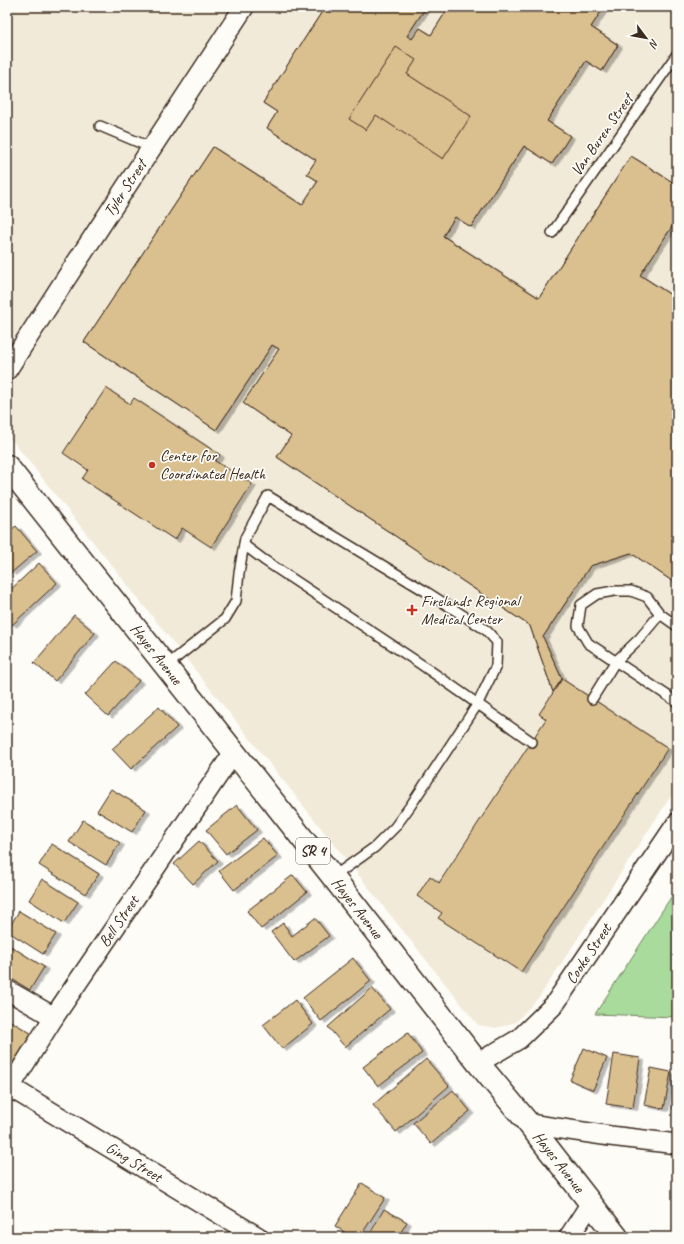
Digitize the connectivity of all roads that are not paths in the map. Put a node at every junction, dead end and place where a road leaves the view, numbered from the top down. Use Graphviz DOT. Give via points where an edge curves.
graph roads {
  1 [pos="244,7"];
  2 [pos="677,54"];
  3 [pos="100,126"];
  4 [pos="152,148"];
  5 [pos="552,233"];
  6 [pos="7,370"];
  7 [pos="7,466"];
  8 [pos="244,545"];
  9 [pos="660,614"];
  10 [pos="677,626"];
  11 [pos="615,662"];
  12 [pos="166,666"];
  13 [pos="592,699"];
  14 [pos="677,702"];
  15 [pos="477,705"];
  16 [pos="532,742"];
  17 [pos="234,752"];
  18 [pos="677,823"];
  19 [pos="333,877"];
  20 [pos="7,990"];
  21 [pos="54,1017"];
  22 [pos="478,1063"];
  23 [pos="9,1090"];
  24 [pos="529,1124"];
  25 [pos="677,1144"];
  26 [pos="592,1203"];
  27 [pos="258,1237"];
  28 [pos="569,1237"];
  29 [pos="617,1237"];
  1 -- 4 [label="street, Tyler Street"];
  2 -- 5 [label="lane, Van Buren Street"];
  3 -- 4 [label="lane"];
  4 -- 6 [label="street, Tyler Street"];
  7 -- 12 [label="main road, Hayes Avenue / SR 4"];
  8 -- 12 [label="lane" via="236,601 225,619"];
  8 -- 15 [label="lane"];
  8 -- 15 [label="lane" via="245,538 268,496 486,630 497,642 496,666"];
  9 -- 10 [label="lane"];
  9 -- 11 [label="lane"];
  9 -- 11 [label="lane" via="647,597 632,591 597,594 581,605 578,626 588,642"];
  11 -- 13 [label="lane"];
  11 -- 14 [label="lane"];
  12 -- 17 [label="main road, Hayes Avenue / SR 4"];
  15 -- 16 [label="lane"];
  15 -- 19 [label="lane" via="394,827 375,847"];
  17 -- 19 [label="main road, Hayes Avenue / SR 4"];
  17 -- 21 [label="street, Bell Street"];
  18 -- 22 [label="street, Cooke Street" via="554,1005 519,1039"];
  19 -- 22 [label="main road, Hayes Avenue / SR 4"];
  20 -- 21 [label="street"];
  21 -- 23 [label="street, Bell Street"];
  22 -- 24 [label="main road, Hayes Avenue / SR 4"];
  23 -- 27 [label="street, Ging Street"];
  24 -- 25 [label="street"];
  24 -- 26 [label="main road, Hayes Avenue / SR 4"];
  26 -- 28 [label="street"];
  26 -- 29 [label="main road, Hayes Avenue / SR 4"];
}
